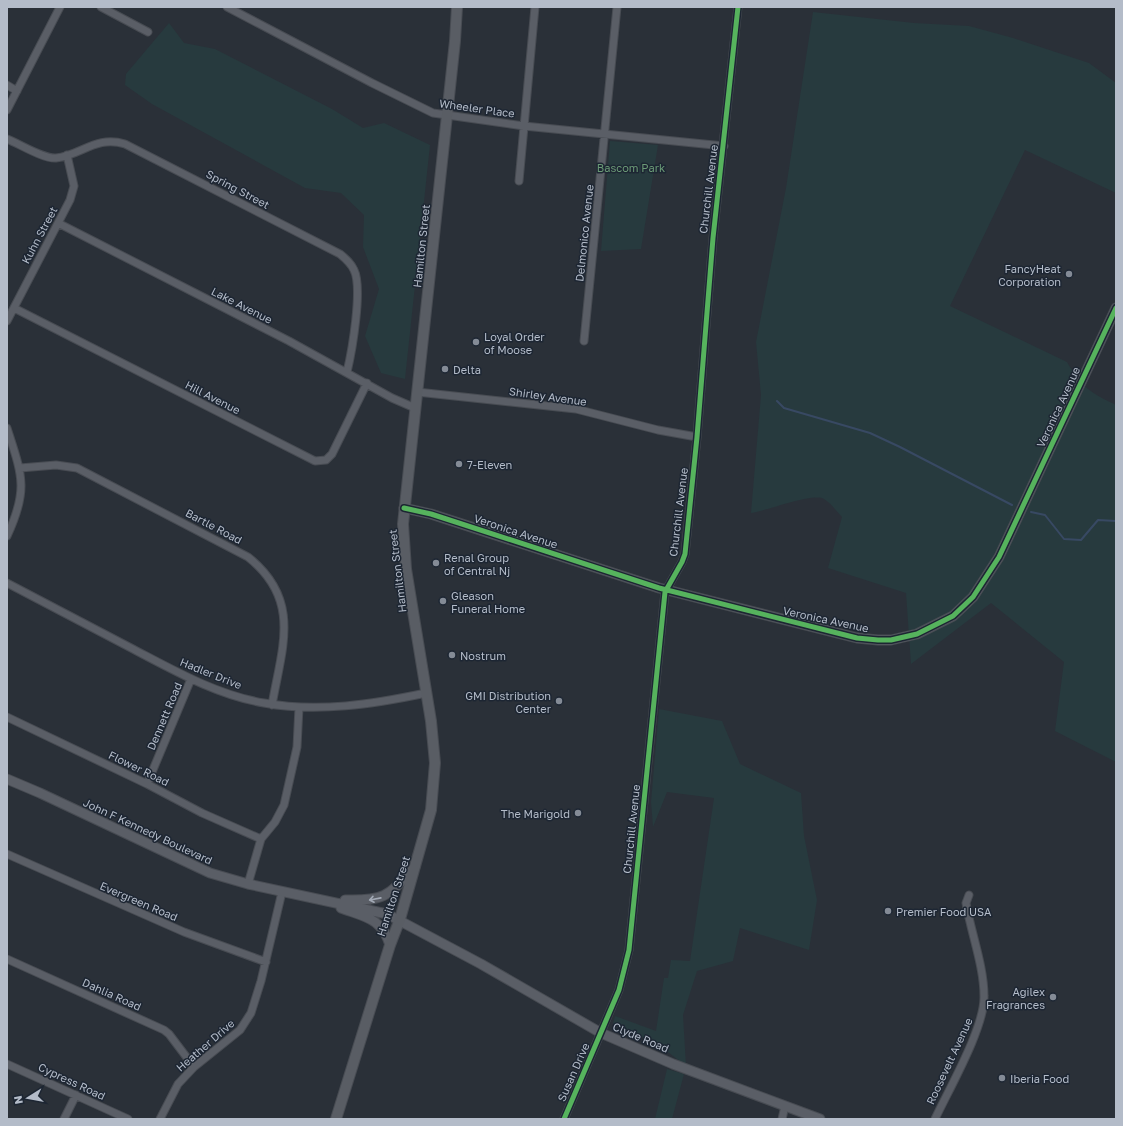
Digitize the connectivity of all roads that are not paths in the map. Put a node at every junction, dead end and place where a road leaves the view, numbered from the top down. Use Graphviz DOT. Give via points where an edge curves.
graph roads {
  1 [pos="60,7"];
  2 [pos="101,7"];
  3 [pos="227,7"];
  4 [pos="457,7"];
  5 [pos="535,7"];
  6 [pos="616,7"];
  7 [pos="738,7"];
  8 [pos="148,32"];
  9 [pos="7,85"];
  10 [pos="17,91"];
  11 [pos="7,110"];
  12 [pos="448,115"];
  13 [pos="524,126"];
  14 [pos="605,134"];
  15 [pos="7,138"];
  16 [pos="724,146"];
  17 [pos="67,155"];
  18 [pos="519,181"];
  19 [pos="58,223"];
  20 [pos="14,308"];
  21 [pos="1116,308"];
  22 [pos="7,321"];
  23 [pos="584,341"];
  24 [pos="347,372"];
  25 [pos="367,384"];
  26 [pos="417,392"];
  27 [pos="415,408"];
  28 [pos="7,428"];
  29 [pos="697,437"];
  30 [pos="20,468"];
  31 [pos="404,508"];
  32 [pos="7,536"];
  33 [pos="7,583"];
  34 [pos="665,590"];
  35 [pos="191,679"];
  36 [pos="426,693"];
  37 [pos="272,705"];
  38 [pos="299,707"];
  39 [pos="7,717"];
  40 [pos="7,779"];
  41 [pos="147,784"];
  42 [pos="261,839"];
  43 [pos="7,854"];
  44 [pos="415,867"];
  45 [pos="248,884"];
  46 [pos="282,892"];
  47 [pos="969,895"];
  48 [pos="314,899"];
  49 [pos="400,919"];
  50 [pos="390,945"];
  51 [pos="7,959"];
  52 [pos="266,962"];
  53 [pos="601,1033"];
  54 [pos="7,1064"];
  55 [pos="194,1067"];
  56 [pos="76,1095"];
  57 [pos="785,1106"];
  58 [pos="64,1119"];
  59 [pos="128,1119"];
  60 [pos="160,1119"];
  61 [pos="336,1119"];
  62 [pos="564,1119"];
  63 [pos="782,1119"];
  64 [pos="820,1119"];
  65 [pos="935,1119"];
  1 -- 10 [label="street"];
  2 -- 8 [label="street"];
  3 -- 12 [label="street, Wheeler Place" via="421,108"];
  4 -- 12 [label="main road, Hamilton Street"];
  5 -- 13 [label="street"];
  6 -- 14 [label="street, Delmonico Avenue"];
  7 -- 16 [label="street, Churchill Avenue"];
  9 -- 10 [label="street"];
  10 -- 11 [label="street"];
  12 -- 13 [label="street, Wheeler Place"];
  12 -- 26 [label="main road, Hamilton Street"];
  13 -- 14 [label="street, Wheeler Place"];
  13 -- 18 [label="street"];
  14 -- 16 [label="street, Wheeler Place"];
  14 -- 23 [label="street, Delmonico Avenue"];
  15 -- 17 [label="street, Spring Street" via="48,157"];
  16 -- 29 [label="street, Churchill Avenue" via="713,238"];
  17 -- 19 [label="street, Kuhn Street" via="74,186"];
  17 -- 24 [label="street, Spring Street" via="96,143 111,141 125,144 340,254 350,262 358,284"];
  19 -- 20 [label="street, Kuhn Street"];
  19 -- 24 [label="street, Lake Avenue"];
  20 -- 22 [label="street, Kuhn Street"];
  20 -- 25 [label="street, Hill Avenue" via="315,461 326,460 332,454"];
  21 -- 34 [label="street, Veronica Avenue" via="999,558 973,597 953,616 917,634 878,640 849,636"];
  24 -- 25 [label="street, Lake Avenue"];
  25 -- 27 [label="street, Lake Avenue"];
  26 -- 27 [label="main road, Hamilton Street"];
  26 -- 29 [label="street, Shirley Avenue" via="576,409"];
  27 -- 31 [label="main road, Hamilton Street"];
  28 -- 30 [label="street"];
  29 -- 34 [label="street, Churchill Avenue" via="685,554"];
  30 -- 32 [label="street" via="21,495"];
  30 -- 37 [label="street, Bartle Road" via="56,465 76,468 172,516 257,564 274,586 285,616 285,630"];
  31 -- 34 [label="street, Veronica Avenue" via="431,514"];
  31 -- 36 [label="main road, Hamilton Street" via="406,569"];
  33 -- 35 [label="street, Hadler Drive"];
  34 -- 53 [label="street, Churchill Avenue" via="629,950 623,979"];
  35 -- 37 [label="street, Hadler Drive"];
  35 -- 41 [label="street, Dennett Road"];
  36 -- 38 [label="street, Hadler Drive" via="356,705"];
  36 -- 44 [label="main road, Hamilton Street" via="434,745 434,787 431,810"];
  37 -- 38 [label="street, Hadler Drive"];
  38 -- 42 [label="street" via="297,747 284,806 278,819"];
  39 -- 41 [label="street, Flower Road"];
  40 -- 45 [label="street, John F Kennedy Boulevard" via="210,874"];
  41 -- 42 [label="street, Flower Road" via="202,813"];
  42 -- 45 [label="street"];
  43 -- 52 [label="street, Evergreen Road" via="184,932"];
  44 -- 48 [label="street, one-way" via="382,898"];
  44 -- 49 [label="main road, Hamilton Street"];
  45 -- 46 [label="street, John F Kennedy Boulevard"];
  46 -- 48 [label="street, John F Kennedy Boulevard"];
  46 -- 52 [label="street, Heather Drive"];
  47 -- 65 [label="street, Roosevelt Avenue" via="966,903 984,995 983,1013"];
  48 -- 49 [label="street, John F Kennedy Boulevard" via="374,910"];
  48 -- 50 [label="street" via="374,920 382,928"];
  49 -- 50 [label="main road, Hamilton Street"];
  49 -- 53 [label="street, Clyde Road"];
  50 -- 61 [label="main road, Hamilton Street"];
  51 -- 55 [label="street, Dahlia Road" via="164,1030"];
  52 -- 55 [label="street, Heather Drive" via="251,1013 245,1023 218,1049"];
  53 -- 57 [label="street, Clyde Road" via="672,1064"];
  53 -- 62 [label="street, Susan Drive"];
  54 -- 56 [label="street, Cypress Road"];
  55 -- 60 [label="street, Heather Drive" via="173,1091"];
  56 -- 58 [label="street"];
  56 -- 59 [label="street, Cypress Road"];
  57 -- 63 [label="street"];
  57 -- 64 [label="street, Clyde Road"];
}
